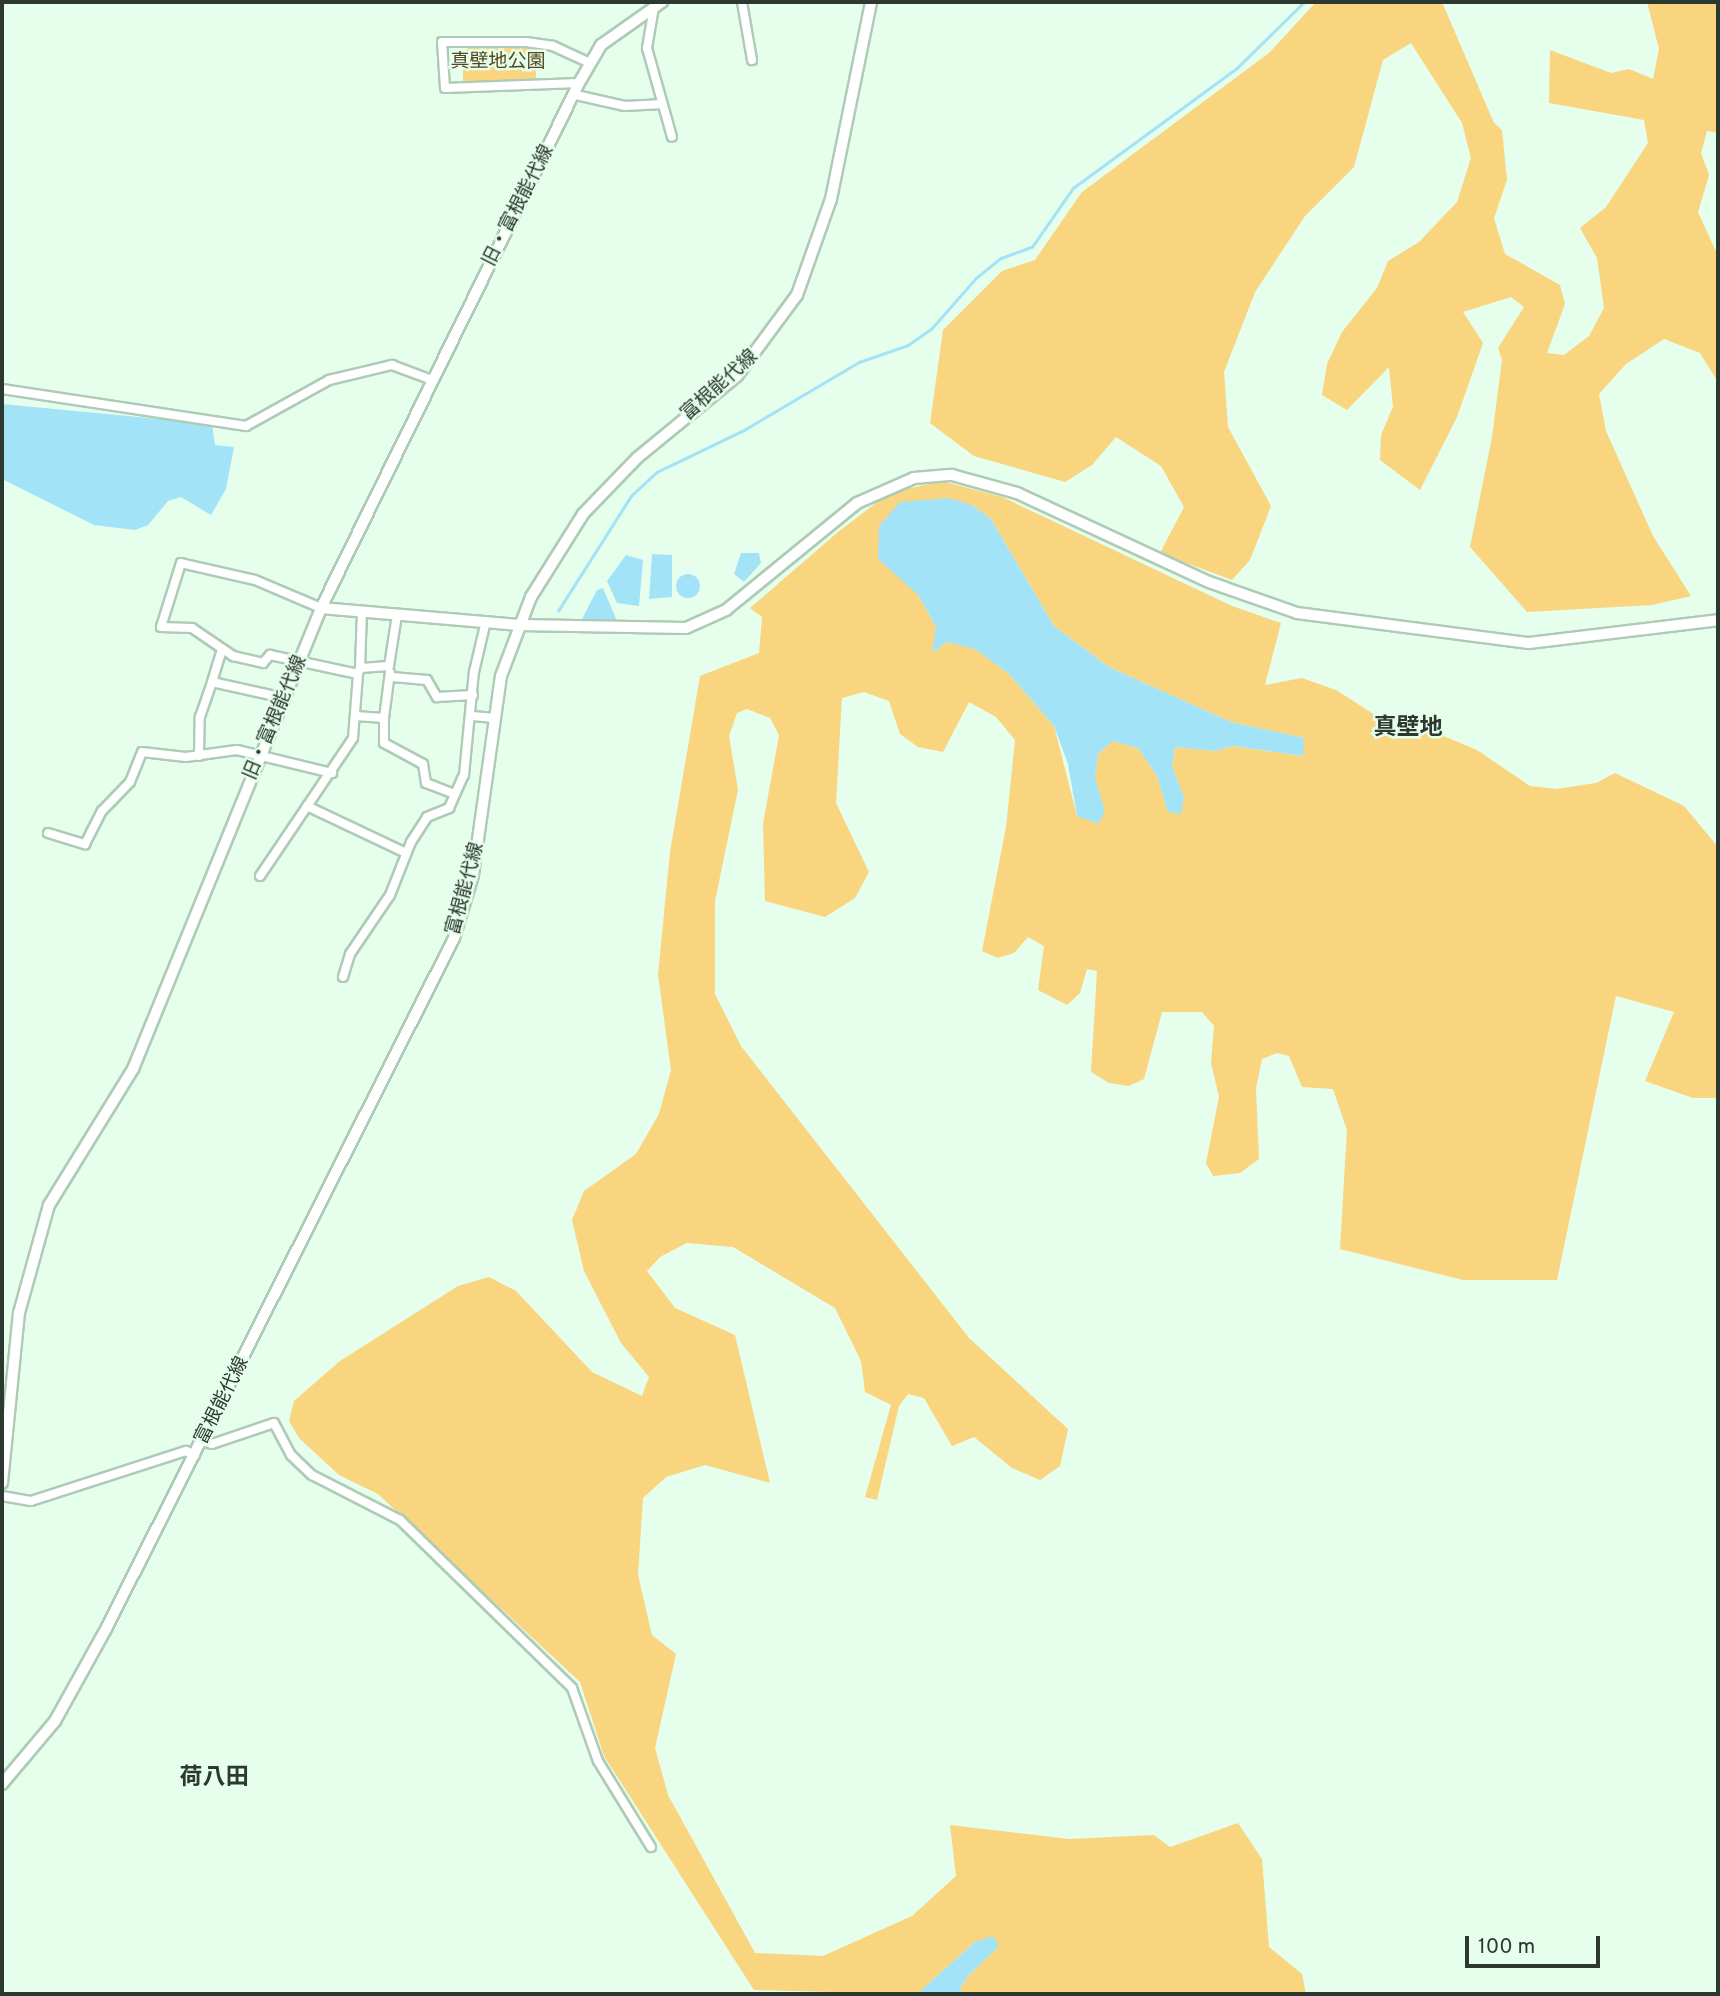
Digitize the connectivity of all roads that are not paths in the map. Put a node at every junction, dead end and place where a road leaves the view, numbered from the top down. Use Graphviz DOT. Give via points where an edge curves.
graph roads {
  1 [pos="742,2"];
  2 [pos="872,2"];
  3 [pos="658,4"];
  4 [pos="752,60"];
  5 [pos="590,63"];
  6 [pos="579,83"];
  7 [pos="576,95"];
  8 [pos="659,104"];
  9 [pos="672,137"];
  10 [pos="432,380"];
  11 [pos="2,389"];
  12 [pos="321,608"];
  13 [pos="362,612"];
  14 [pos="397,615"];
  15 [pos="1718,620"];
  16 [pos="486,621"];
  17 [pos="519,625"];
  18 [pos="222,649"];
  19 [pos="300,662"];
  20 [pos="389,666"];
  21 [pos="359,671"];
  22 [pos="392,677"];
  23 [pos="212,681"];
  24 [pos="473,695"];
  25 [pos="284,698"];
  26 [pos="355,716"];
  27 [pos="472,716"];
  28 [pos="384,718"];
  29 [pos="495,718"];
  30 [pos="261,753"];
  31 [pos="199,756"];
  32 [pos="332,773"];
  33 [pos="455,794"];
  34 [pos="307,806"];
  35 [pos="48,833"];
  36 [pos="406,853"];
  37 [pos="260,876"];
  38 [pos="343,977"];
  39 [pos="202,1441"];
  40 [pos="195,1455"];
  41 [pos="2,1483"];
  42 [pos="2,1496"];
  43 [pos="2,1784"];
  44 [pos="651,1847"];
  1 -- 4 [label="street"];
  2 -- 17 [label="main road, 富根能代線" via="831,199 797,295 737,376 637,458 583,514 554,555"];
  3 -- 5 [label="street, 旧・富根能代線" via="611,36"];
  3 -- 8 [label="street" via="647,48"];
  5 -- 6 [label="street, 旧・富根能代線"];
  5 -- 6 [label="street" via="553,46 526,41 442,42 445,88"];
  6 -- 7 [label="street, 旧・富根能代線"];
  7 -- 8 [label="street" via="625,106"];
  7 -- 10 [label="street, 旧・富根能代線"];
  8 -- 9 [label="street"];
  10 -- 11 [label="street" via="391,365 329,380 246,426"];
  10 -- 12 [label="street, 旧・富根能代線"];
  12 -- 13 [label="street"];
  12 -- 18 [label="street" via="255,580 181,563 162,627 192,628"];
  12 -- 19 [label="street, 旧・富根能代線"];
  13 -- 14 [label="street"];
  13 -- 21 [label="street"];
  14 -- 16 [label="street"];
  14 -- 20 [label="street"];
  15 -- 17 [label="street" via="1530,643 1297,613 1209,582 1017,493 952,475 914,478 857,503 726,610 686,628"];
  16 -- 17 [label="street"];
  16 -- 24 [label="street"];
  17 -- 29 [label="main road, 富根能代線" via="501,676"];
  18 -- 19 [label="street" via="263,663 270,655"];
  18 -- 23 [label="street"];
  19 -- 21 [label="street"];
  19 -- 25 [label="street, 旧・富根能代線"];
  20 -- 21 [label="street"];
  20 -- 22 [label="street"];
  21 -- 26 [label="street"];
  22 -- 24 [label="street" via="427,680 437,698"];
  22 -- 28 [label="street"];
  23 -- 25 [label="street"];
  23 -- 31 [label="street" via="200,717"];
  24 -- 27 [label="street"];
  25 -- 30 [label="street, 旧・富根能代線"];
  26 -- 28 [label="street"];
  26 -- 32 [label="street" via="353,738"];
  27 -- 29 [label="street"];
  27 -- 33 [label="street"];
  28 -- 33 [label="street" via="384,743 423,764 426,783"];
  29 -- 39 [label="main road, 富根能代線" via="473,875 454,938"];
  30 -- 31 [label="street"];
  30 -- 32 [label="street"];
  30 -- 41 [label="street, 旧・富根能代線" via="133,1069 82,1148 41,1227 19,1313"];
  31 -- 35 [label="street" via="142,752 130,782 102,811 85,844"];
  32 -- 34 [label="street"];
  33 -- 36 [label="street" via="449,808 427,817"];
  34 -- 36 [label="street"];
  34 -- 37 [label="street"];
  36 -- 38 [label="street" via="390,895 350,954"];
  39 -- 40 [label="main road, 富根能代線"];
  39 -- 44 [label="street" via="212,1444 274,1423 291,1455 312,1475 400,1520 572,1688 598,1761"];
  40 -- 42 [label="street" via="186,1451 32,1502"];
  40 -- 43 [label="main road, 富根能代線" via="55,1721"];
}
